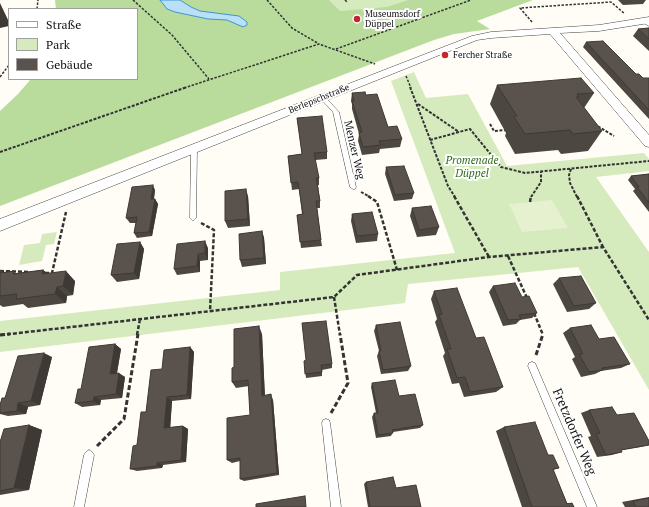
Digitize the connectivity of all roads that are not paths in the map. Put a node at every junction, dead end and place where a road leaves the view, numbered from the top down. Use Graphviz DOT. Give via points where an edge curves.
graph roads {
  1 [pos="647,22"];
  2 [pos="553,31"];
  3 [pos="323,98"];
  4 [pos="649,143"];
  5 [pos="194,148"];
  6 [pos="353,187"];
  7 [pos="193,218"];
  8 [pos="0,225"];
  9 [pos="532,366"];
  10 [pos="326,422"];
  11 [pos="89,455"];
  12 [pos="79,507"];
  13 [pos="336,507"];
  14 [pos="592,507"];
  1 -- 2 [label="street, Berlepschstraße"];
  2 -- 3 [label="street, Berlepschstraße" via="476,38"];
  2 -- 4 [label="street"];
  3 -- 5 [label="street, Berlepschstraße"];
  3 -- 6 [label="lane, Menzer Weg" via="336,112"];
  5 -- 7 [label="lane"];
  5 -- 8 [label="street, Berlepschstraße"];
  9 -- 14 [label="lane, Fretzdorfer Weg"];
  10 -- 13 [label="lane"];
  11 -- 12 [label="lane"];
}
